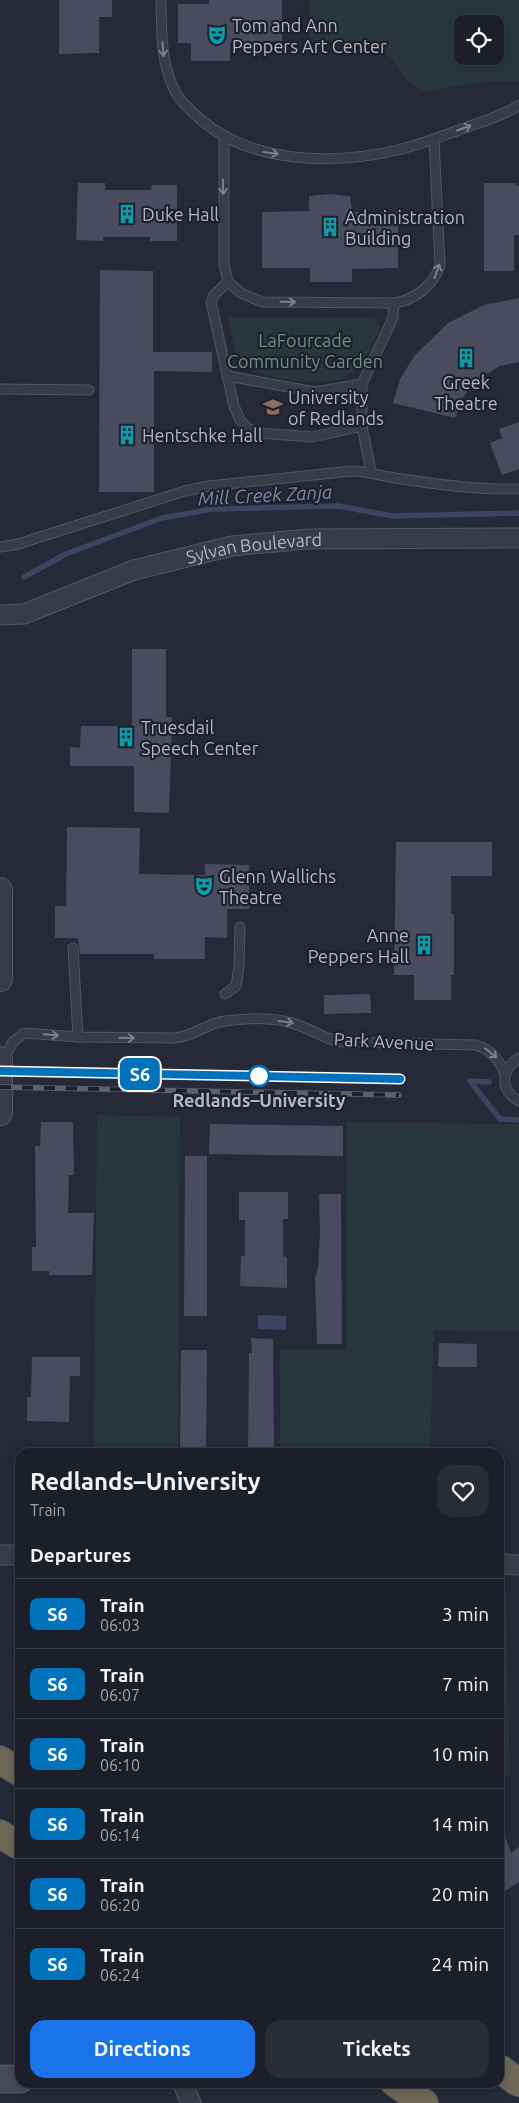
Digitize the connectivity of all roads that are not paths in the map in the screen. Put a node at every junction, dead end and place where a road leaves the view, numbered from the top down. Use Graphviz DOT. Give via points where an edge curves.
graph roads {
  1 [pos="160,0"];
  2 [pos="519,105"];
  3 [pos="224,138"];
  4 [pos="434,138"];
  5 [pos="228,282"];
  6 [pos="394,303"];
  7 [pos="228,376"];
  8 [pos="362,384"];
  9 [pos="0,389"];
  10 [pos="89,390"];
  11 [pos="362,426"];
  12 [pos="371,472"];
  13 [pos="519,489"];
  14 [pos="519,538"];
  15 [pos="0,547"];
  16 [pos="0,615"];
  17 [pos="0,890"];
  18 [pos="240,927"];
  19 [pos="73,948"];
  20 [pos="0,979"];
  21 [pos="225,994"];
  22 [pos="78,1037"];
  23 [pos="519,1058"];
  24 [pos="1,1061"];
  25 [pos="505,1074"];
  26 [pos="519,1101"];
  27 [pos="0,1113"];
  28 [pos="0,1555"];
  29 [pos="15,1555"];
  30 [pos="504,1564"];
  31 [pos="519,1565"];
  32 [pos="0,1760"];
  33 [pos="15,1769"];
  34 [pos="0,1834"];
  35 [pos="15,1843"];
  36 [pos="504,2069"];
  37 [pos="519,2070"];
  38 [pos="504,2072"];
  39 [pos="0,2079"];
  40 [pos="15,2079"];
  41 [pos="519,2083"];
  42 [pos="185,2088"];
  43 [pos="403,2088"];
  44 [pos="191,2103"];
  45 [pos="424,2103"];
  1 -- 3 [label="lane, one-way" via="168,78 190,110"];
  4 -- 2 [label="lane, one-way" via="507,113"];
  3 -- 4 [label="lane, one-way" via="258,151 329,157 399,150"];
  3 -- 5 [label="lane, one-way" via="224,264"];
  6 -- 4 [label="lane, one-way" via="413,297 429,285 437,276 440,265"];
  5 -- 6 [label="lane, one-way" via="240,293 262,302"];
  5 -- 7 [label="lane" via="214,295 212,302"];
  6 -- 8 [label="lane" via="392,318"];
  7 -- 8 [label="lane" via="315,392"];
  7 -- 11 [label="lane" via="240,420 247,428 259,433 313,437"];
  8 -- 11 [label="lane"];
  9 -- 10 [label="lane"];
  11 -- 12 [label="lane"];
  12 -- 13 [label="lane" via="400,479 498,490"];
  12 -- 15 [label="lane" via="326,473 210,486"];
  14 -- 16 [label="street, Sylvan Boulevard" via="308,539 232,546 134,570 24,614"];
  17 -- 20 [label="street"];
  18 -- 21 [label="lane" via="236,986"];
  19 -- 22 [label="lane"];
  24 -- 22 [label="lane, Park Avenue, one-way" via="13,1042 24,1033"];
  22 -- 25 [label="lane, Park Avenue, one-way" via="174,1038 221,1021 283,1021 341,1042 476,1045 489,1050 499,1060"];
  23 -- 25 [label="lane"];
  24 -- 27 [label="street"];
  25 -- 26 [label="lane, Park Avenue" via="509,1094"];
  28 -- 29 [label="street"];
  30 -- 31 [label="street"];
  32 -- 33 [label="highway"];
  34 -- 35 [label="highway"];
  36 -- 37 [label="main road"];
  38 -- 41 [label="highway, bridge"];
  39 -- 40 [label="main road"];
  42 -- 44 [label="street"];
  43 -- 45 [label="highway"];
}
